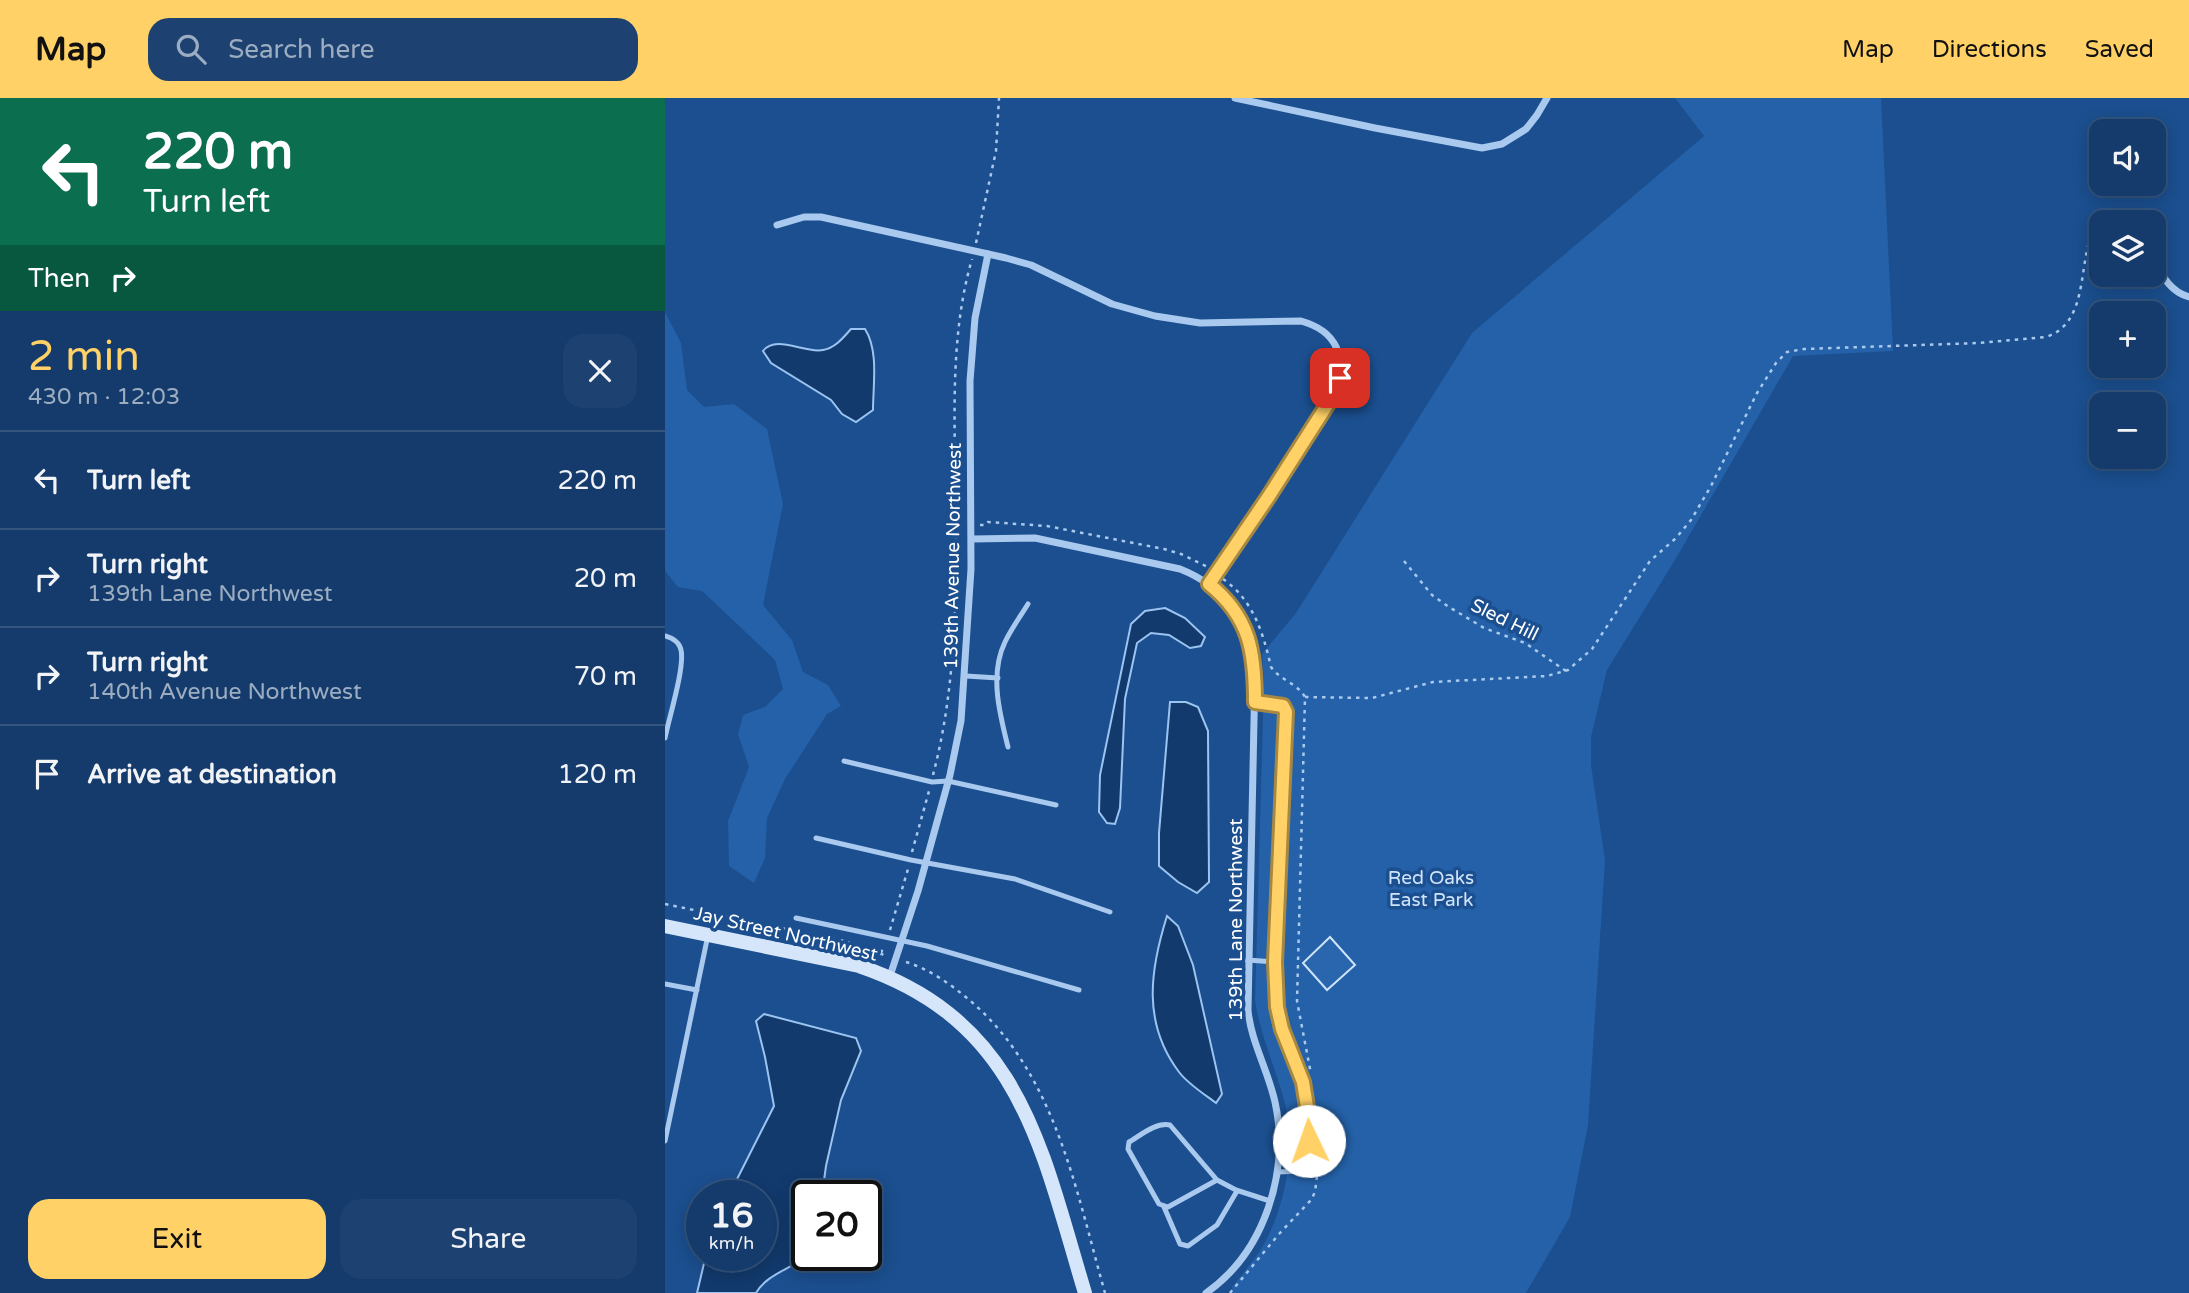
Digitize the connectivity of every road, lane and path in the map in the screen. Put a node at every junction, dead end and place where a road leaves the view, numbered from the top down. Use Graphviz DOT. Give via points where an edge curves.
graph roads {
  1 [pos="999,98"];
  2 [pos="1235,98"];
  3 [pos="1547,98"];
  4 [pos="777,225"];
  5 [pos="977,237"];
  6 [pos="2089,244"];
  7 [pos="988,254"];
  8 [pos="971,263"];
  9 [pos="2166,281"];
  10 [pos="2189,297"];
  11 [pos="985,525"];
  12 [pos="972,539"];
  13 [pos="1404,561"];
  14 [pos="1209,567"];
  15 [pos="1209,584"];
  16 [pos="1028,604"];
  17 [pos="665,636"];
  18 [pos="1566,671"];
  19 [pos="966,676"];
  20 [pos="998,678"];
  21 [pos="1305,697"];
  22 [pos="1255,702"];
  23 [pos="665,738"];
  24 [pos="1008,747"];
  25 [pos="844,761"];
  26 [pos="948,781"];
  27 [pos="932,782"];
  28 [pos="1056,805"];
  29 [pos="816,838"];
  30 [pos="911,860"];
  31 [pos="926,861"];
  32 [pos="665,904"];
  33 [pos="1110,912"];
  34 [pos="796,918"];
  35 [pos="665,926"];
  36 [pos="708,935"];
  37 [pos="887,937"];
  38 [pos="903,940"];
  39 [pos="1247,960"];
  40 [pos="1299,960"];
  41 [pos="1275,962"];
  42 [pos="890,976"];
  43 [pos="665,984"];
  44 [pos="697,990"];
  45 [pos="1079,990"];
  46 [pos="1311,1076"];
  47 [pos="667,1118"];
  48 [pos="665,1141"];
  49 [pos="1319,1159"];
  50 [pos="1277,1172"];
  51 [pos="1217,1180"];
  52 [pos="1237,1191"];
  53 [pos="1270,1201"];
  54 [pos="1164,1207"];
  55 [pos="1210,1292"];
  56 [pos="1084,1293"];
  57 [pos="1230,1293"];
  1 -- 5 [label="path" via="996,150"];
  2 -- 3 [label="street" via="1482,148 1502,144 1526,129"];
  4 -- 7 [label="street" via="821,217"];
  6 -- 18 [label="path" via="2073,317 2064,329 2046,338 1804,349 1781,357 1757,393 1691,520 1641,571 1592,649"];
  7 -- 12 [label="street, 139th Avenue Northwest" via="975,318 970,381"];
  7 -- 15 [label="street" via="1031,265 1133,311 1200,323 1301,321 1327,334 1341,357 1336,391"];
  8 -- 27 [label="path" via="956,349 951,660"];
  9 -- 10 [label="street"];
  11 -- 14 [label="path" via="1047,526 1164,549"];
  12 -- 15 [label="street, 139th Lane Northwest" via="1050,541 1163,565"];
  12 -- 19 [label="street, 139th Avenue Northwest"];
  13 -- 18 [label="path, Sled Hill" via="1432,595 1449,607 1484,628 1525,643"];
  15 -- 22 [label="street, 139th Lane Northwest" via="1233,607 1249,637"];
  16 -- 20 [label="lane" via="1005,642"];
  17 -- 23 [label="lane" via="681,650"];
  18 -- 21 [label="path" via="1433,682 1372,698"];
  19 -- 20 [label="lane"];
  19 -- 26 [label="street, 139th Avenue Northwest"];
  20 -- 24 [label="lane"];
  22 -- 39 [label="street, 139th Lane Northwest"];
  22 -- 41 [label="lane" via="1283,706 1286,712"];
  25 -- 27 [label="lane"];
  26 -- 27 [label="lane"];
  26 -- 28 [label="lane"];
  26 -- 31 [label="street, 139th Avenue Northwest"];
  27 -- 30 [label="path"];
  29 -- 30 [label="lane"];
  30 -- 31 [label="lane"];
  30 -- 37 [label="path"];
  31 -- 33 [label="lane" via="1015,879"];
  31 -- 38 [label="street, 139th Avenue Northwest"];
  32 -- 37 [label="path" via="844,941 881,953"];
  34 -- 37 [label="lane"];
  35 -- 36 [label="street, Jay Street Northwest"];
  36 -- 42 [label="street, Jay Street Northwest"];
  36 -- 44 [label="lane"];
  37 -- 38 [label="lane"];
  38 -- 42 [label="street, 139th Avenue Northwest"];
  38 -- 45 [label="lane"];
  39 -- 41 [label="lane"];
  39 -- 50 [label="street, 139th Lane Northwest" via="1249,1028 1278,1119"];
  40 -- 46 [label="path" via="1298,1011"];
  41 -- 50 [label="lane" via="1277,1007 1303,1082 1309,1119 1305,1171"];
  42 -- 56 [label="street, Jay Street Northwest" via="946,1010 977,1038 1008,1078 1044,1156"];
  43 -- 44 [label="lane"];
  44 -- 47 [label="lane"];
  47 -- 48 [label="lane"];
  49 -- 57 [label="path" via="1311,1200"];
  50 -- 53 [label="street, 139th Lane Northwest"];
  51 -- 52 [label="lane"];
  51 -- 54 [label="lane"];
  51 -- 54 [label="lane" via="1170,1125 1156,1126 1129,1142 1128,1149"];
  52 -- 53 [label="lane"];
  52 -- 54 [label="lane" via="1217,1225 1188,1246 1180,1244"];
  53 -- 55 [label="street, 139th Lane Northwest" via="1248,1248"];
}
